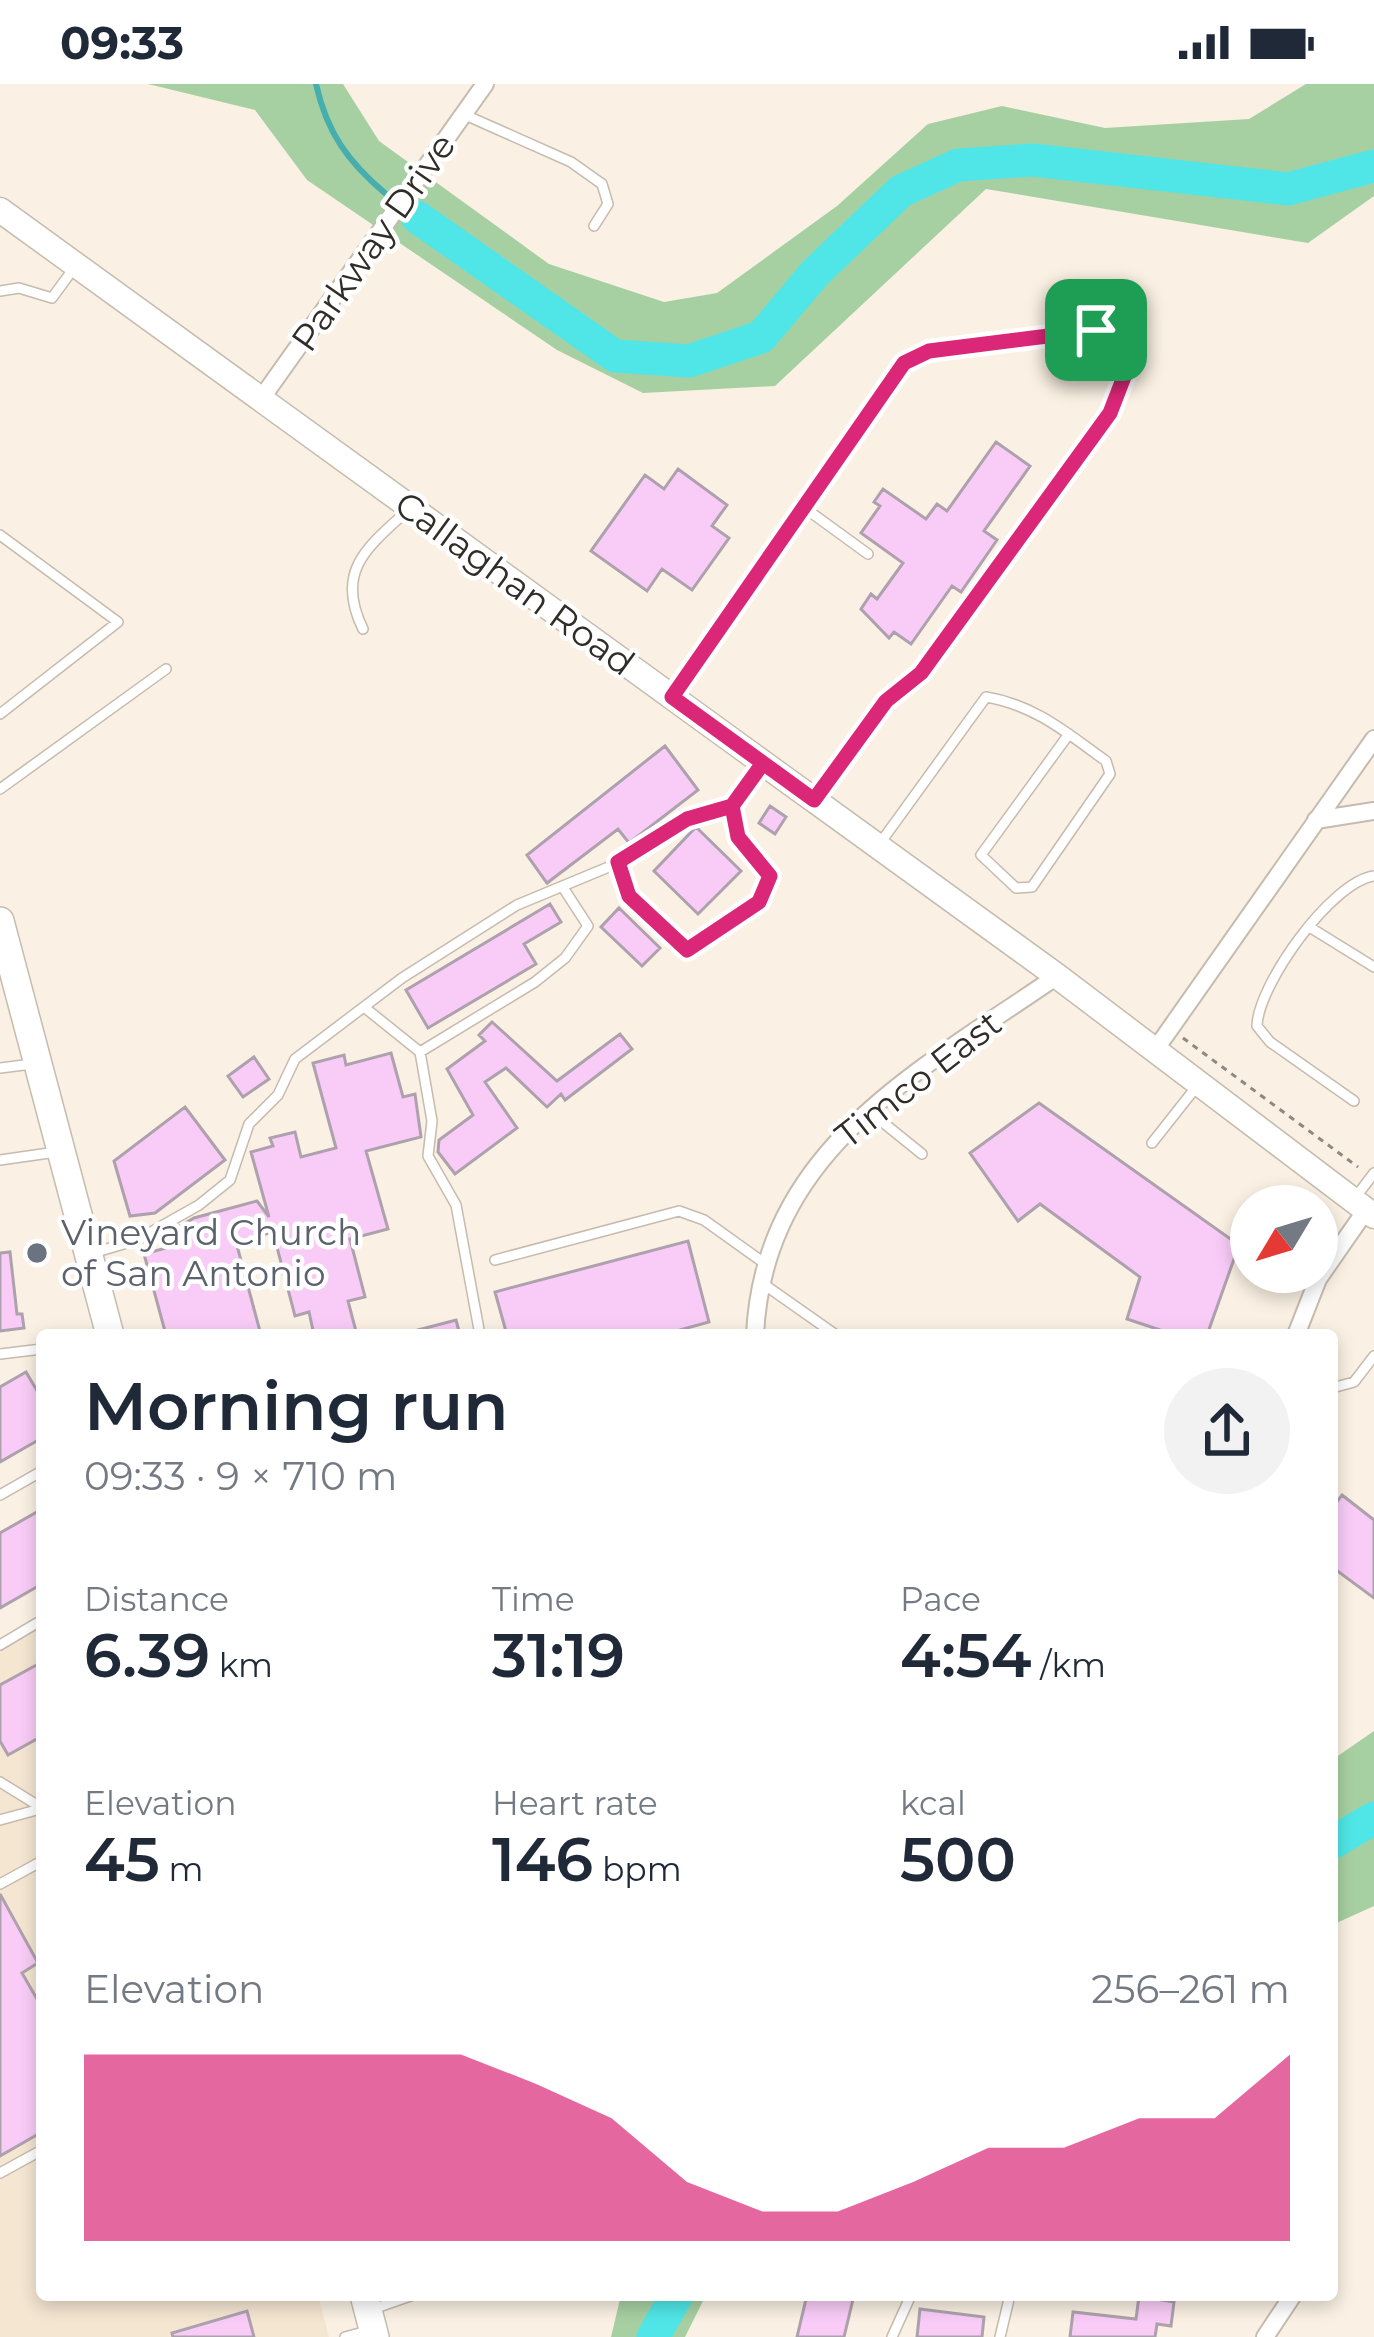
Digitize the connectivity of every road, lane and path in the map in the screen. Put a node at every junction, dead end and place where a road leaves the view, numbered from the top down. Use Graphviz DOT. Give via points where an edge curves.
graph roads {
  1 [pos="485,84"];
  2 [pos="464,114"];
  3 [pos="0,210"];
  4 [pos="594,226"];
  5 [pos="76,265"];
  6 [pos="0,291"];
  7 [pos="261,399"];
  8 [pos="802,506"];
  9 [pos="411,508"];
  10 [pos="0,535"];
  11 [pos="868,554"];
  12 [pos="363,629"];
  13 [pos="166,669"];
  14 [pos="672,697"];
  15 [pos="0,714"];
  16 [pos="1069,734"];
  17 [pos="1374,739"];
  18 [pos="763,763"];
  19 [pos="0,790"];
  20 [pos="814,800"];
  21 [pos="732,806"];
  22 [pos="1374,811"];
  23 [pos="1316,820"];
  24 [pos="878,846"];
  25 [pos="618,862"];
  26 [pos="1374,876"];
  27 [pos="564,889"];
  28 [pos="0,921"];
  29 [pos="1311,928"];
  30 [pos="5,961"];
  31 [pos="1374,967"];
  32 [pos="1057,976"];
  33 [pos="364,1007"];
  34 [pos="1186,1040"];
  35 [pos="420,1052"];
  36 [pos="1153,1053"];
  37 [pos="38,1063"];
  38 [pos="0,1068"];
  39 [pos="1198,1085"];
  40 [pos="1354,1101"];
  41 [pos="868,1111"];
  42 [pos="1152,1143"];
  43 [pos="61,1151"];
  44 [pos="922,1154"];
  45 [pos="0,1160"];
  46 [pos="1369,1173"];
  47 [pos="1364,1208"];
  48 [pos="88,1255"];
  49 [pos="495,1260"];
  50 [pos="765,1274"];
  51 [pos="108,1329"];
  52 [pos="479,1329"];
  53 [pos="755,1329"];
  54 [pos="829,1329"];
  55 [pos="1298,1329"];
  56 [pos="36,1350"];
  57 [pos="0,1354"];
  58 [pos="1374,1356"];
  59 [pos="1338,1386"];
  60 [pos="36,1474"];
  61 [pos="0,1495"];
  62 [pos="36,1624"];
  63 [pos="0,1645"];
  64 [pos="0,1782"];
  65 [pos="36,1805"];
  66 [pos="36,1809"];
  67 [pos="0,1820"];
  68 [pos="36,1864"];
  69 [pos="0,1884"];
  70 [pos="36,2153"];
  71 [pos="0,2173"];
  72 [pos="402,2301"];
  73 [pos="908,2301"];
  74 [pos="1009,2301"];
  75 [pos="1289,2301"];
  76 [pos="365,2322"];
  77 [pos="892,2337"];
  78 [pos="1000,2337"];
  79 [pos="1265,2337"];
  1 -- 2 [label="street, Parkway Drive"];
  2 -- 4 [label="lane" via="602,184 608,205"];
  2 -- 7 [label="street, Parkway Drive"];
  3 -- 5 [label="main road, Callaghan Road"];
  5 -- 6 [label="lane" via="52,298"];
  5 -- 7 [label="main road, Callaghan Road"];
  7 -- 9 [label="main road, Callaghan Road"];
  8 -- 11 [label="lane"];
  8 -- 14 [label="lane"];
  8 -- 20 [label="lane" via="913,357 1090,328 1124,357 1125,385 1110,413 921,673 886,701"];
  9 -- 12 [label="lane" via="365,552 351,580 350,602"];
  9 -- 14 [label="main road, Callaghan Road"];
  10 -- 15 [label="lane" via="118,622"];
  13 -- 19 [label="lane"];
  14 -- 18 [label="main road, Callaghan Road"];
  16 -- 16 [label="lane" via="1106,761 1110,774 1032,886 1016,888 981,855"];
  16 -- 24 [label="lane" via="1039,712 986,697"];
  17 -- 23 [label="street"];
  18 -- 20 [label="main road, Callaghan Road"];
  18 -- 21 [label="lane"];
  20 -- 24 [label="main road, Callaghan Road"];
  21 -- 25 [label="lane" via="687,819"];
  21 -- 25 [label="lane" via="738,837 770,876 759,902 687,950 629,896"];
  22 -- 23 [label="street"];
  23 -- 36 [label="street"];
  24 -- 32 [label="main road, Callaghan Road"];
  25 -- 27 [label="lane"];
  26 -- 29 [label="lane" via="1341,888"];
  27 -- 33 [label="lane" via="517,904"];
  27 -- 35 [label="lane" via="589,926 565,958"];
  28 -- 30 [label="main road"];
  29 -- 31 [label="lane"];
  29 -- 40 [label="lane" via="1257,1002 1257,1026"];
  30 -- 37 [label="main road"];
  32 -- 36 [label="main road, Callaghan Road"];
  32 -- 41 [label="street, Timco East"];
  33 -- 35 [label="lane"];
  33 -- 48 [label="lane" via="296,1059 278,1095 249,1124 230,1180 137,1240"];
  34 -- 46 [label="path"];
  35 -- 52 [label="lane" via="432,1121 428,1156 456,1205"];
  36 -- 39 [label="main road, Callaghan Road"];
  37 -- 38 [label="lane"];
  37 -- 43 [label="main road"];
  39 -- 42 [label="lane"];
  39 -- 47 [label="main road, Callaghan Road"];
  41 -- 44 [label="lane"];
  41 -- 50 [label="street, Timco East" via="813,1165 780,1224"];
  43 -- 45 [label="lane"];
  43 -- 48 [label="main road"];
  46 -- 47 [label="lane"];
  47 -- 55 [label="street" via="1318,1280"];
  48 -- 51 [label="main road"];
  49 -- 50 [label="lane" via="680,1211 704,1220"];
  50 -- 53 [label="street, Timco East"];
  50 -- 54 [label="lane"];
  56 -- 57 [label="lane"];
  58 -- 59 [label="lane" via="1354,1382"];
  60 -- 61 [label="lane"];
  62 -- 63 [label="lane"];
  64 -- 65 [label="lane"];
  66 -- 67 [label="lane"];
  68 -- 69 [label="lane"];
  70 -- 71 [label="lane"];
  72 -- 76 [label="lane"];
  73 -- 77 [label="lane"];
  74 -- 78 [label="lane"];
  75 -- 79 [label="street"];
}
